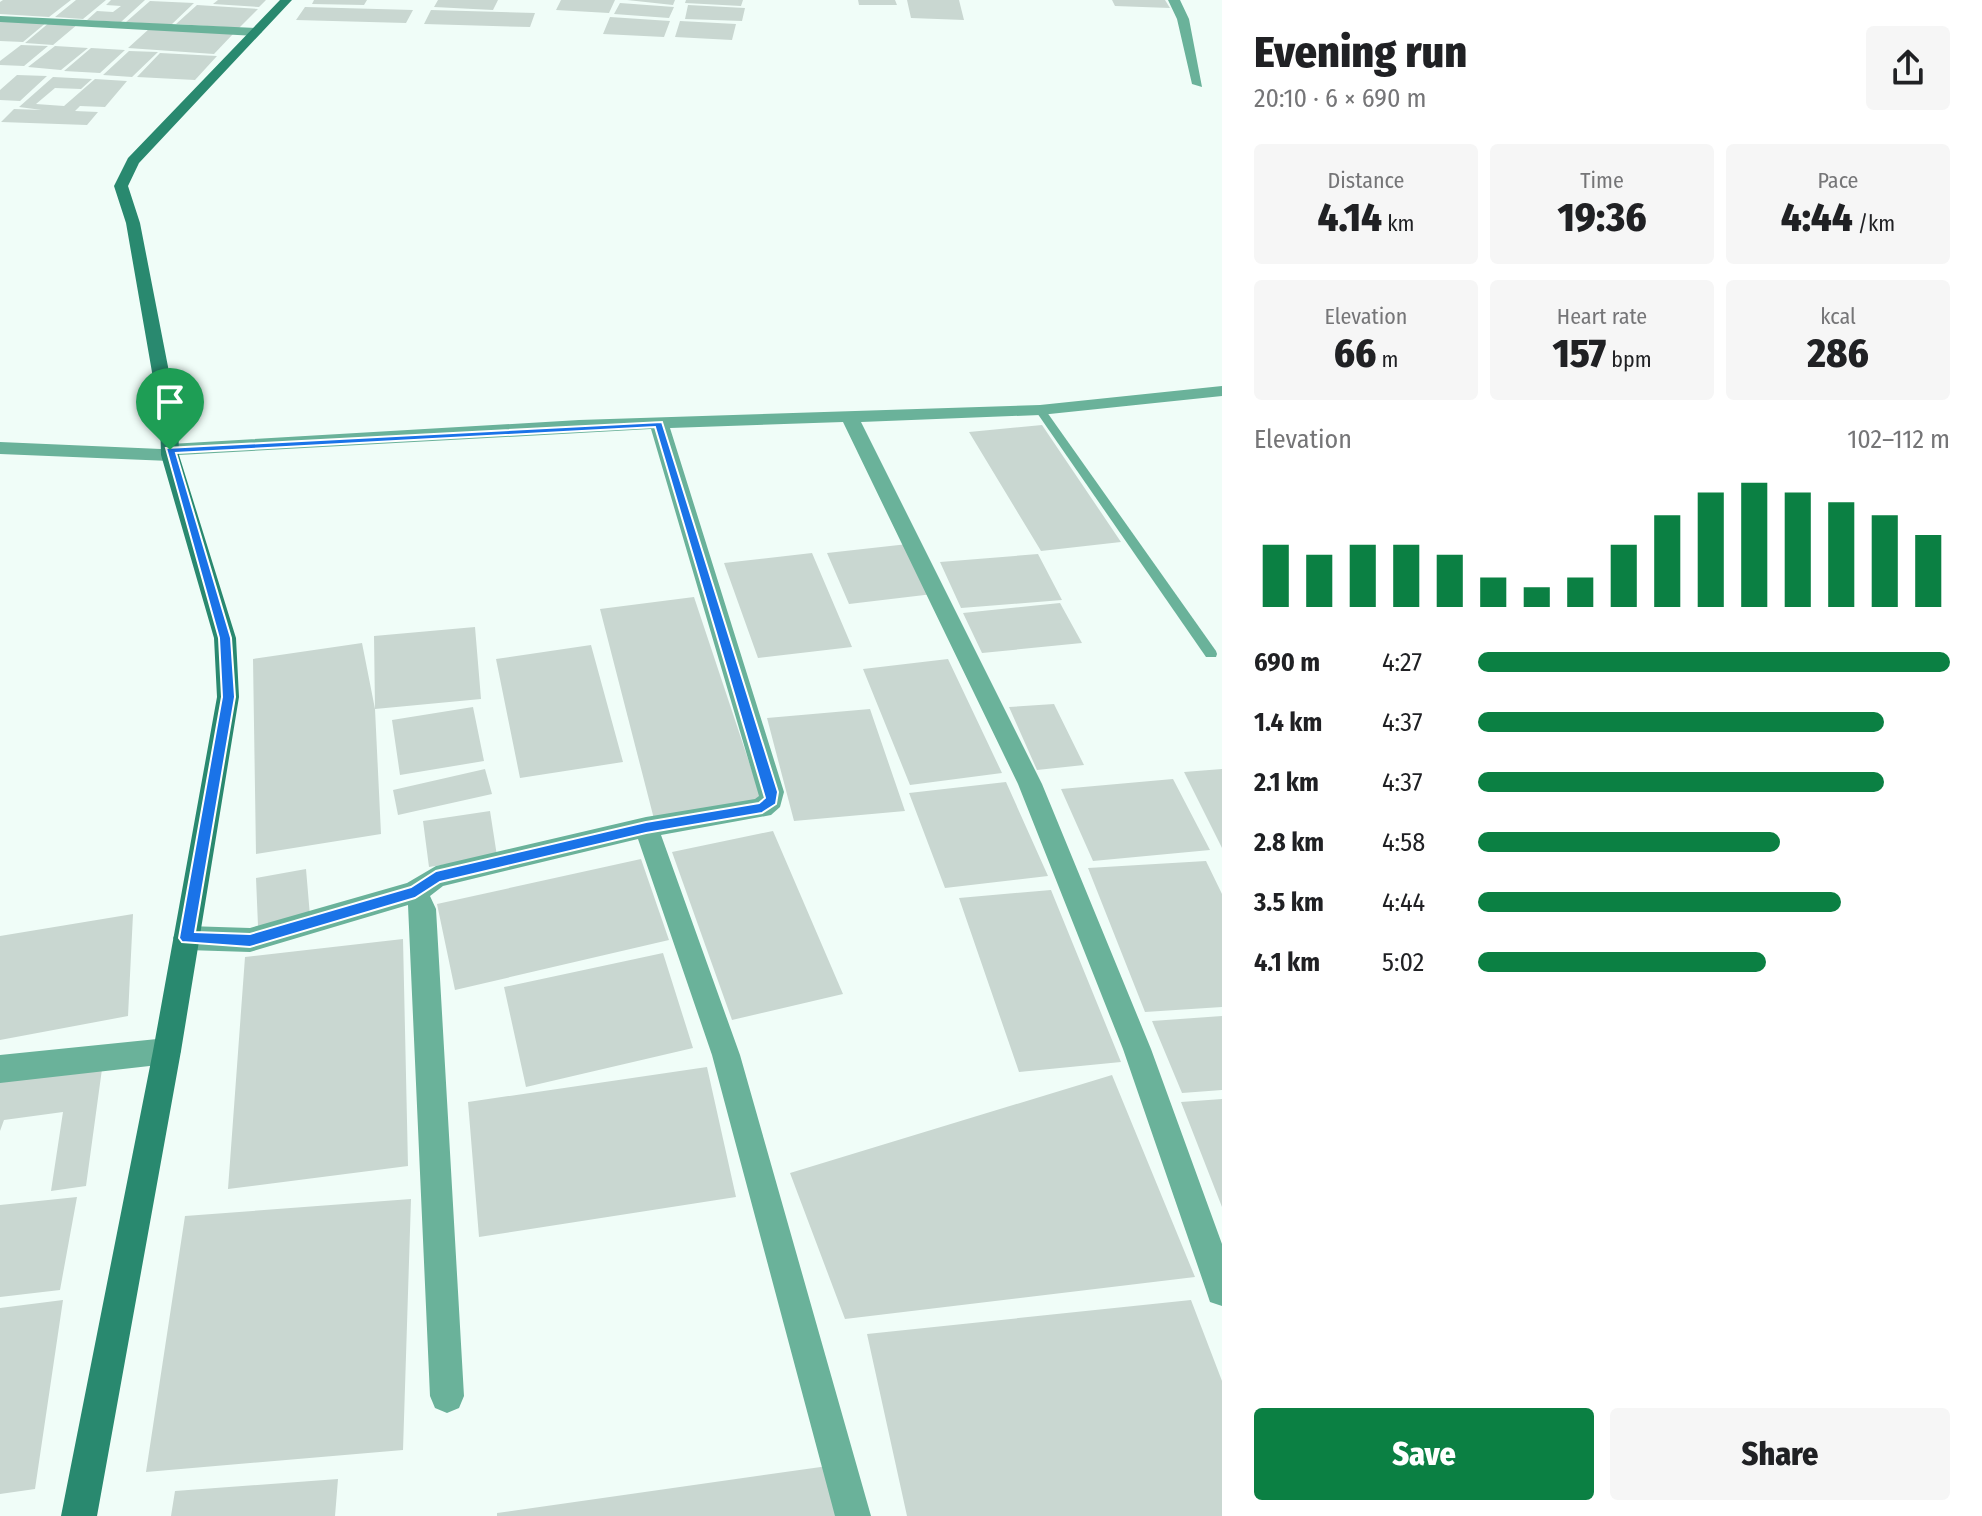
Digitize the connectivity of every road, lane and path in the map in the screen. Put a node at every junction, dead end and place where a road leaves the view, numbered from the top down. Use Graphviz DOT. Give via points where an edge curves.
graph roads {
  1 [pos="286,0"];
  2 [pos="1174,0"];
  3 [pos="0,19"];
  4 [pos="256,32"];
  5 [pos="1198,84"];
  6 [pos="1222,391"];
  7 [pos="1040,410"];
  8 [pos="851,419"];
  9 [pos="659,424"];
  10 [pos="0,448"];
  11 [pos="170,453"];
  12 [pos="1211,654"];
  13 [pos="646,827"];
  14 [pos="415,892"];
  15 [pos="187,938"];
  16 [pos="167,1051"];
  17 [pos="0,1069"];
  18 [pos="1222,1290"];
  19 [pos="447,1396"];
  20 [pos="79,1516"];
  21 [pos="853,1516"];
  1 -- 4 [label="street"];
  2 -- 5 [label="street"];
  3 -- 4 [label="street"];
  4 -- 11 [label="street" via="133,161 121,186 136,238 169,418"];
  6 -- 7 [label="street"];
  7 -- 8 [label="street"];
  7 -- 12 [label="lane"];
  8 -- 9 [label="street"];
  8 -- 18 [label="street" via="1030,784 1137,1049"];
  9 -- 11 [label="street"];
  9 -- 13 [label="street" via="772,792 762,808"];
  10 -- 11 [label="street"];
  11 -- 15 [label="street" via="225,638 228,697"];
  13 -- 14 [label="street" via="436,877"];
  13 -- 21 [label="street" via="726,1055"];
  14 -- 15 [label="street" via="250,940"];
  14 -- 19 [label="street" via="423,909"];
  15 -- 16 [label="street"];
  16 -- 17 [label="street"];
  16 -- 20 [label="street"];
}
